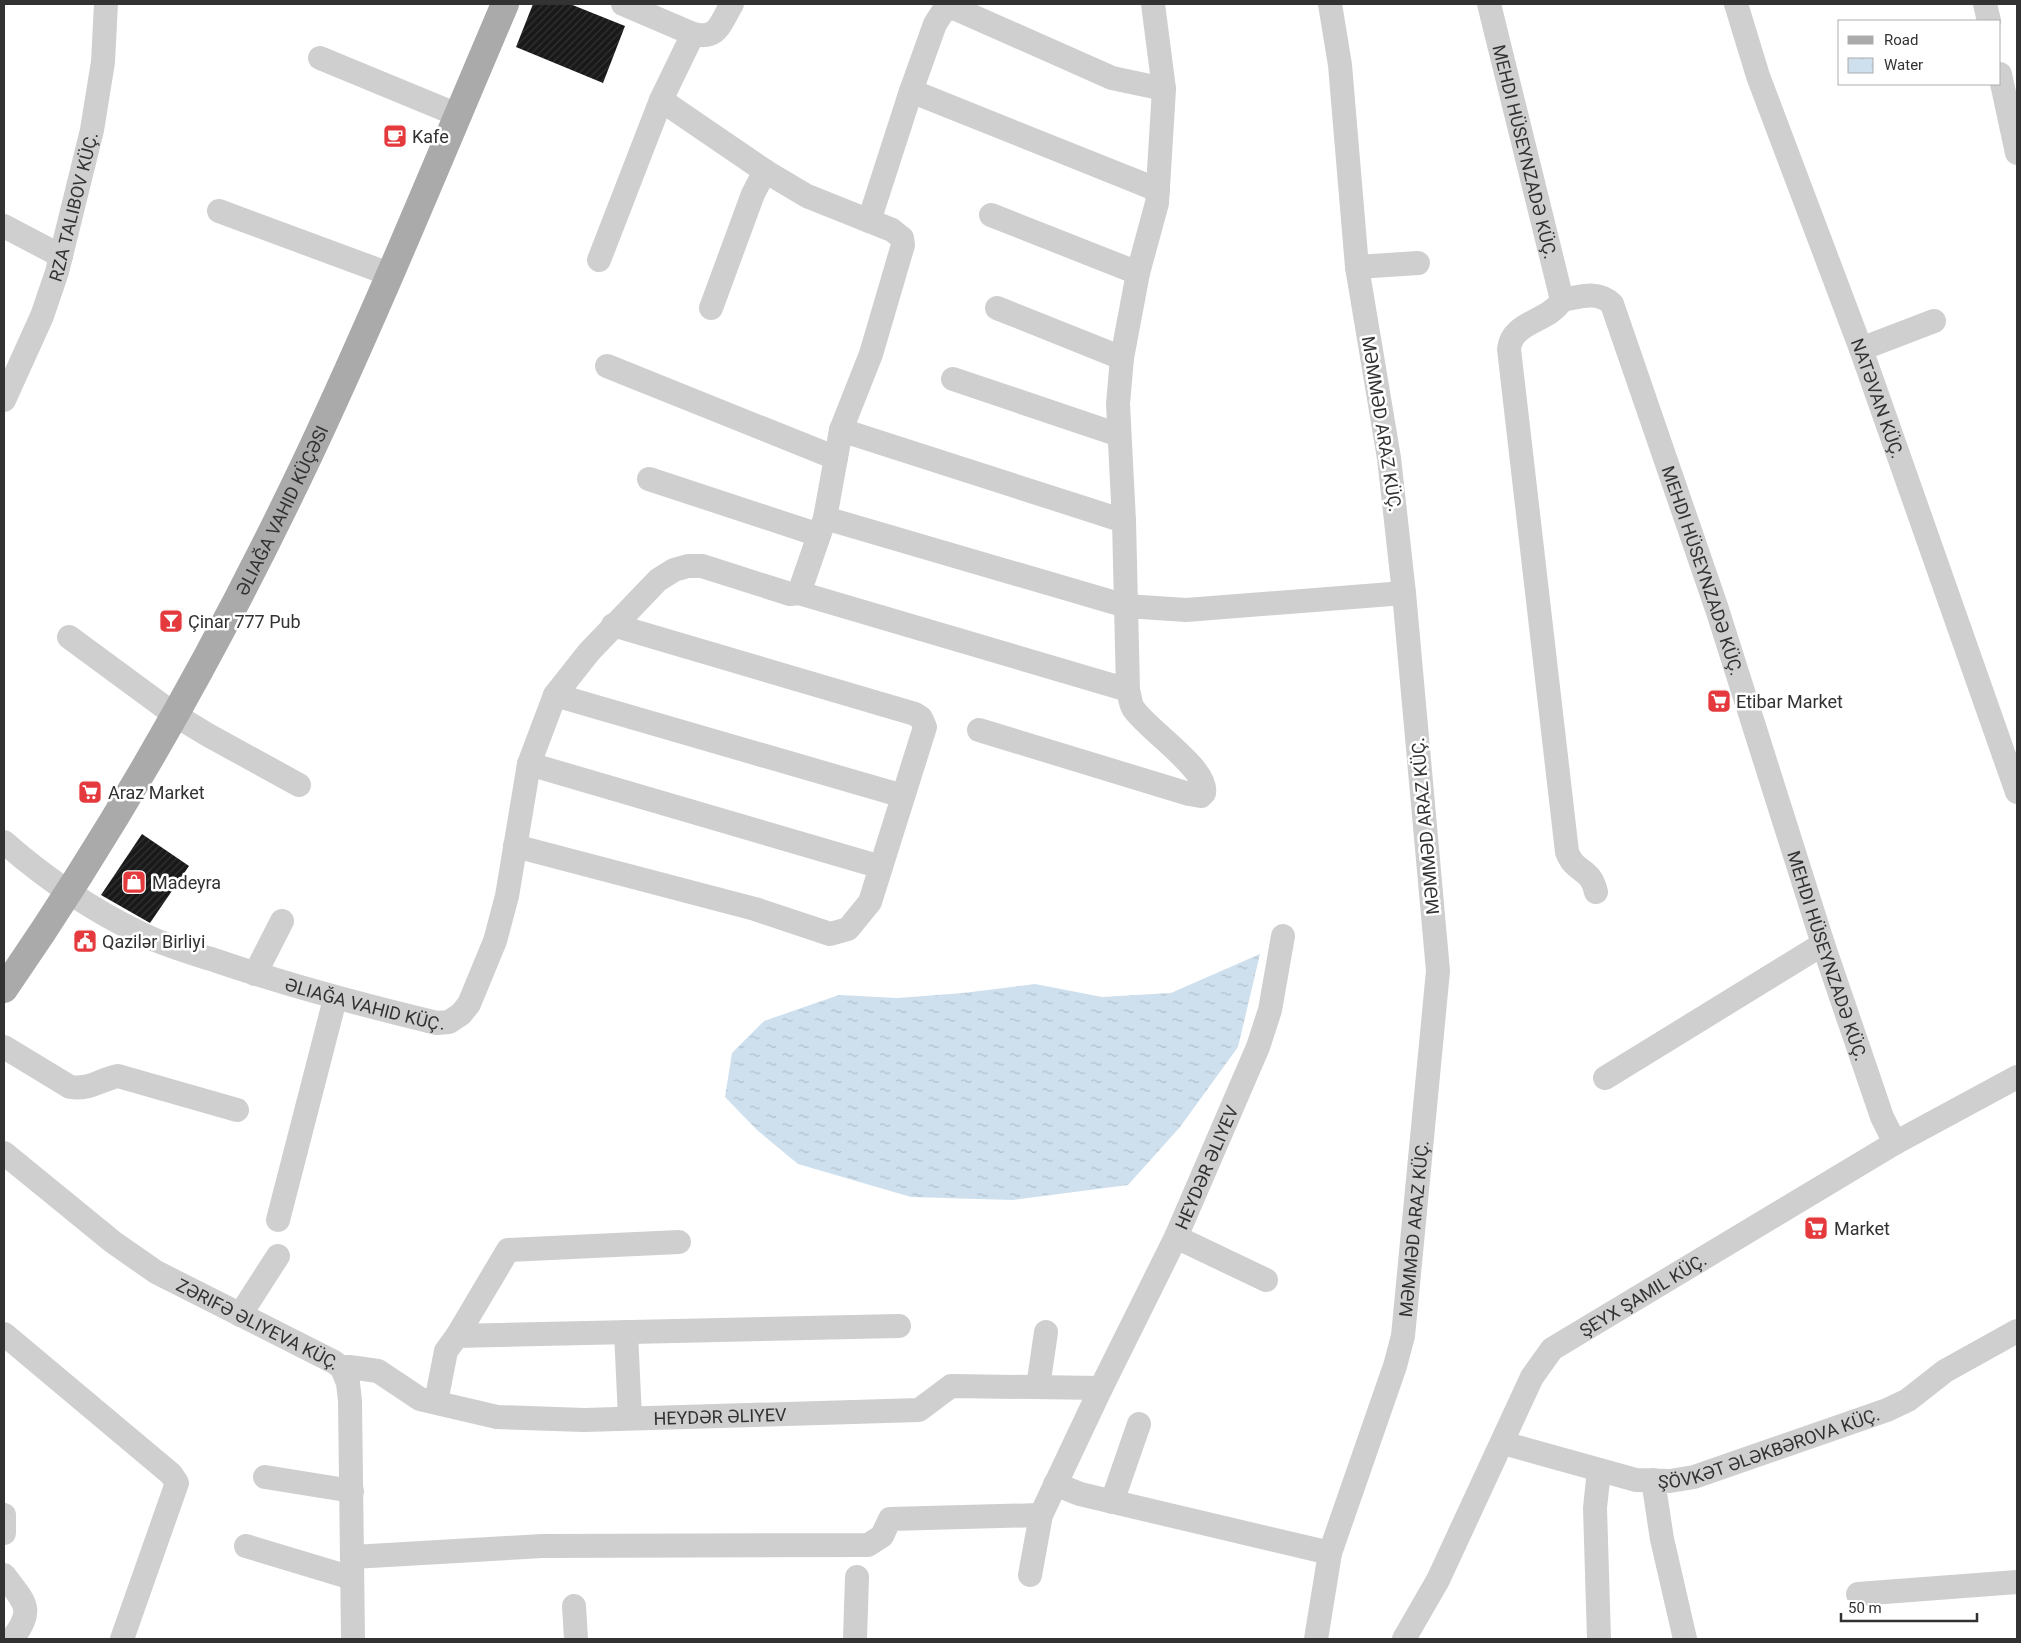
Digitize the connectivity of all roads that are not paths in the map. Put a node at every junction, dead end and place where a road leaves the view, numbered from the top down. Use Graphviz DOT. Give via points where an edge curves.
graph roads {
  1 [pos="105,4"];
  2 [pos="505,4"];
  3 [pos="623,4"];
  4 [pos="732,4"];
  5 [pos="1153,4"];
  6 [pos="1330,4"];
  7 [pos="1489,4"];
  8 [pos="1736,4"];
  9 [pos="1985,4"];
  10 [pos="1989,20"];
  11 [pos="693,34"];
  12 [pos="320,58"];
  13 [pos="2001,79"];
  14 [pos="1164,89"];
  15 [pos="911,91"];
  16 [pos="661,100"];
  17 [pos="458,115"];
  18 [pos="2017,153"];
  19 [pos="765,170"];
  20 [pos="1158,190"];
  21 [pos="219,211"];
  22 [pos="991,215"];
  23 [pos="869,221"];
  24 [pos="4,226"];
  25 [pos="61,256"];
  26 [pos="599,260"];
  27 [pos="1418,263"];
  28 [pos="1357,267"];
  29 [pos="1138,273"];
  30 [pos="389,274"];
  31 [pos="1562,300"];
  32 [pos="711,308"];
  33 [pos="997,308"];
  34 [pos="1934,321"];
  35 [pos="1861,349"];
  36 [pos="1122,358"];
  37 [pos="607,366"];
  38 [pos="953,379"];
  39 [pos="4,400"];
  40 [pos="842,430"];
  41 [pos="1119,434"];
  42 [pos="836,458"];
  43 [pos="649,479"];
  44 [pos="1124,521"];
  45 [pos="822,526"];
  46 [pos="798,593"];
  47 [pos="1404,593"];
  48 [pos="1126,606"];
  49 [pos="621,617"];
  50 [pos="69,637"];
  51 [pos="1128,690"];
  52 [pos="555,695"];
  53 [pos="175,715"];
  54 [pos="979,730"];
  55 [pos="529,764"];
  56 [pos="300,785"];
  57 [pos="2017,792"];
  58 [pos="903,796"];
  59 [pos="4,842"];
  60 [pos="515,846"];
  61 [pos="881,867"];
  62 [pos="69,892"];
  63 [pos="1596,892"];
  64 [pos="282,921"];
  65 [pos="1283,936"];
  66 [pos="1823,944"];
  67 [pos="255,974"];
  68 [pos="4,987"];
  69 [pos="335,999"];
  70 [pos="4,1047"];
  71 [pos="2017,1077"];
  72 [pos="1605,1078"];
  73 [pos="237,1110"];
  74 [pos="1895,1143"];
  75 [pos="4,1153"];
  76 [pos="278,1220"];
  77 [pos="1176,1238"];
  78 [pos="679,1242"];
  79 [pos="278,1256"];
  80 [pos="1266,1280"];
  81 [pos="240,1315"];
  82 [pos="899,1326"];
  83 [pos="2017,1331"];
  84 [pos="626,1332"];
  85 [pos="1046,1332"];
  86 [pos="4,1334"];
  87 [pos="457,1336"];
  88 [pos="342,1368"];
  89 [pos="1038,1387"];
  90 [pos="1101,1388"];
  91 [pos="436,1402"];
  92 [pos="630,1418"];
  93 [pos="1139,1424"];
  94 [pos="1503,1443"];
  95 [pos="1599,1470"];
  96 [pos="266,1478"];
  97 [pos="1653,1480"];
  98 [pos="1055,1484"];
  99 [pos="352,1491"];
  100 [pos="1112,1502"];
  101 [pos="1041,1515"];
  102 [pos="4,1516"];
  103 [pos="4,1533"];
  104 [pos="246,1546"];
  105 [pos="1330,1553"];
  106 [pos="353,1568"];
  107 [pos="4,1575"];
  108 [pos="1030,1575"];
  109 [pos="856,1577"];
  110 [pos="2017,1582"];
  111 [pos="1858,1594"];
  112 [pos="574,1606"];
  113 [pos="12,1639"];
  114 [pos="122,1639"];
  115 [pos="353,1639"];
  116 [pos="576,1639"];
  117 [pos="855,1639"];
  118 [pos="1316,1639"];
  119 [pos="1404,1639"];
  120 [pos="1600,1639"];
  121 [pos="1686,1639"];
  1 -- 25 [label="street" via="103,62 92,130"];
  2 -- 17 [label="main road, ƏLIAĞA VAHID KÜÇƏSI"];
  3 -- 11 [label="street"];
  4 -- 11 [label="street" via="714,34 705,37"];
  5 -- 14 [label="street"];
  6 -- 28 [label="street, MƏMMƏD ARAZ KÜÇ." via="1340,65"];
  7 -- 31 [label="street, MEHDI HÜSEYNZADƏ KÜÇ."];
  8 -- 35 [label="street, NATƏVAN KÜÇ." via="1758,76"];
  9 -- 10 [label="street"];
  11 -- 16 [label="street"];
  12 -- 17 [label="street"];
  13 -- 18 [label="street"];
  14 -- 15 [label="street" via="1112,78 954,8 944,10 935,24"];
  14 -- 20 [label="street"];
  15 -- 20 [label="street"];
  15 -- 23 [label="street"];
  16 -- 19 [label="street"];
  16 -- 26 [label="street"];
  17 -- 30 [label="main road, ƏLIAĞA VAHID KÜÇƏSI"];
  19 -- 23 [label="street" via="807,196"];
  19 -- 32 [label="street"];
  20 -- 29 [label="street" via="1152,229"];
  21 -- 30 [label="street"];
  22 -- 29 [label="street"];
  23 -- 40 [label="street" via="892,230 902,238 903,245 871,354"];
  24 -- 25 [label="street"];
  25 -- 39 [label="street" via="42,316"];
  27 -- 28 [label="street"];
  28 -- 47 [label="street, MƏMMƏD ARAZ KÜÇ." via="1390,458"];
  29 -- 36 [label="street"];
  30 -- 53 [label="main road, ƏLIAĞA VAHID KÜÇƏSI" via="285,505"];
  31 -- 63 [label="street" via="1548,315 1514,333 1509,349 1567,852 1571,862 1593,879"];
  31 -- 66 [label="street, MEHDI HÜSEYNZADƏ KÜÇ." via="1594,294 1605,296 1612,304 1717,609"];
  33 -- 36 [label="street"];
  34 -- 35 [label="street"];
  35 -- 57 [label="street, NATƏVAN KÜÇ."];
  36 -- 41 [label="street"];
  37 -- 42 [label="street"];
  38 -- 41 [label="street"];
  40 -- 42 [label="street"];
  40 -- 44 [label="street"];
  41 -- 44 [label="street"];
  42 -- 45 [label="street"];
  43 -- 45 [label="street"];
  44 -- 48 [label="street"];
  45 -- 46 [label="street"];
  45 -- 48 [label="street"];
  46 -- 49 [label="street, ƏLIAĞA VAHID KÜÇ." via="790,594 702,566 688,566 658,580"];
  46 -- 51 [label="street, ƏLIAĞA VAHID KÜÇ."];
  47 -- 48 [label="street" via="1186,610"];
  47 -- 105 [label="street, MƏMMƏD ARAZ KÜÇ." via="1438,971 1403,1336"];
  48 -- 51 [label="street"];
  49 -- 52 [label="street, ƏLIAĞA VAHID KÜÇ." via="570,673"];
  49 -- 58 [label="street" via="915,714 921,718 924,727"];
  50 -- 53 [label="street"];
  51 -- 54 [label="street" via="1131,706 1140,718 1188,761 1205,790 1201,796"];
  52 -- 55 [label="street, ƏLIAĞA VAHID KÜÇ."];
  52 -- 58 [label="street"];
  53 -- 56 [label="street"];
  53 -- 62 [label="main road, ƏLIAĞA VAHID KÜÇƏSI"];
  55 -- 60 [label="street, ƏLIAĞA VAHID KÜÇ."];
  55 -- 61 [label="street"];
  58 -- 61 [label="street"];
  59 -- 62 [label="street, ƏLIAĞA VAHID KÜÇ."];
  60 -- 61 [label="street" via="755,909 830,934 848,929 870,902"];
  60 -- 69 [label="street, ƏLIAĞA VAHID KÜÇ." via="507,896 494,941 469,1004 461,1014 449,1022 437,1023"];
  62 -- 67 [label="street, ƏLIAĞA VAHID KÜÇ." via="143,934"];
  62 -- 68 [label="main road, ƏLIAĞA VAHID KÜÇƏSI"];
  64 -- 67 [label="street"];
  65 -- 77 [label="street, HEYDƏR ƏLIYEV" via="1270,1010 1258,1047"];
  66 -- 72 [label="street"];
  66 -- 74 [label="street, MEHDI HÜSEYNZADƏ KÜÇ." via="1882,1117"];
  67 -- 69 [label="street, ƏLIAĞA VAHID KÜÇ."];
  69 -- 76 [label="street"];
  70 -- 73 [label="street" via="70,1087 82,1089 118,1076"];
  71 -- 74 [label="street, ŞEYX ŞAMIL KÜÇ."];
  74 -- 94 [label="street, ŞEYX ŞAMIL KÜÇ." via="1552,1349 1532,1377"];
  75 -- 81 [label="street, ZƏRIFƏ ƏLIYEVA KÜÇ." via="134,1258"];
  77 -- 80 [label="street"];
  77 -- 90 [label="street, HEYDƏR ƏLIYEV"];
  78 -- 87 [label="street" via="508,1250"];
  79 -- 81 [label="street"];
  81 -- 88 [label="street, ZƏRIFƏ ƏLIYEVA KÜÇ." via="324,1355"];
  82 -- 84 [label="street"];
  83 -- 97 [label="street, ŞÖVKƏT ƏLƏKBƏROVA KÜÇ." via="1945,1370 1908,1400 1887,1410 1694,1478"];
  84 -- 87 [label="street"];
  84 -- 92 [label="street"];
  85 -- 89 [label="street"];
  86 -- 114 [label="street" via="171,1474 177,1483"];
  87 -- 91 [label="street" via="446,1351"];
  88 -- 91 [label="street, HEYDƏR ƏLIYEV" via="350,1366 378,1371 420,1399"];
  88 -- 99 [label="street, ZƏRIFƏ ƏLIYEVA KÜÇ." via="350,1401"];
  89 -- 90 [label="street, HEYDƏR ƏLIYEV"];
  89 -- 92 [label="street, HEYDƏR ƏLIYEV" via="951,1386 920,1410"];
  90 -- 98 [label="street, HEYDƏR ƏLIYEV"];
  91 -- 92 [label="street, HEYDƏR ƏLIYEV" via="497,1417"];
  93 -- 100 [label="street"];
  94 -- 95 [label="street, ŞÖVKƏT ƏLƏKBƏROVA KÜÇ."];
  94 -- 119 [label="street, ŞEYX ŞAMIL KÜÇ." via="1438,1580"];
  95 -- 97 [label="street, ŞÖVKƏT ƏLƏKBƏROVA KÜÇ." via="1636,1480"];
  95 -- 120 [label="street" via="1595,1508"];
  96 -- 99 [label="street"];
  97 -- 121 [label="street" via="1662,1539"];
  98 -- 100 [label="street"];
  98 -- 101 [label="street, HEYDƏR ƏLIYEV"];
  99 -- 106 [label="street, ZƏRIFƏ ƏLIYEVA KÜÇ."];
  100 -- 105 [label="street"];
  101 -- 106 [label="street" via="890,1519 882,1536 868,1545 542,1546"];
  101 -- 108 [label="street, HEYDƏR ƏLIYEV"];
  102 -- 103 [label="street"];
  104 -- 106 [label="street"];
  105 -- 118 [label="street, MƏMMƏD ARAZ KÜÇ."];
  106 -- 115 [label="street, ZƏRIFƏ ƏLIYEVA KÜÇ."];
  107 -- 113 [label="street" via="23,1600 27,1614 24,1624"];
  109 -- 117 [label="street"];
  110 -- 111 [label="street"];
  112 -- 116 [label="street"];
}
